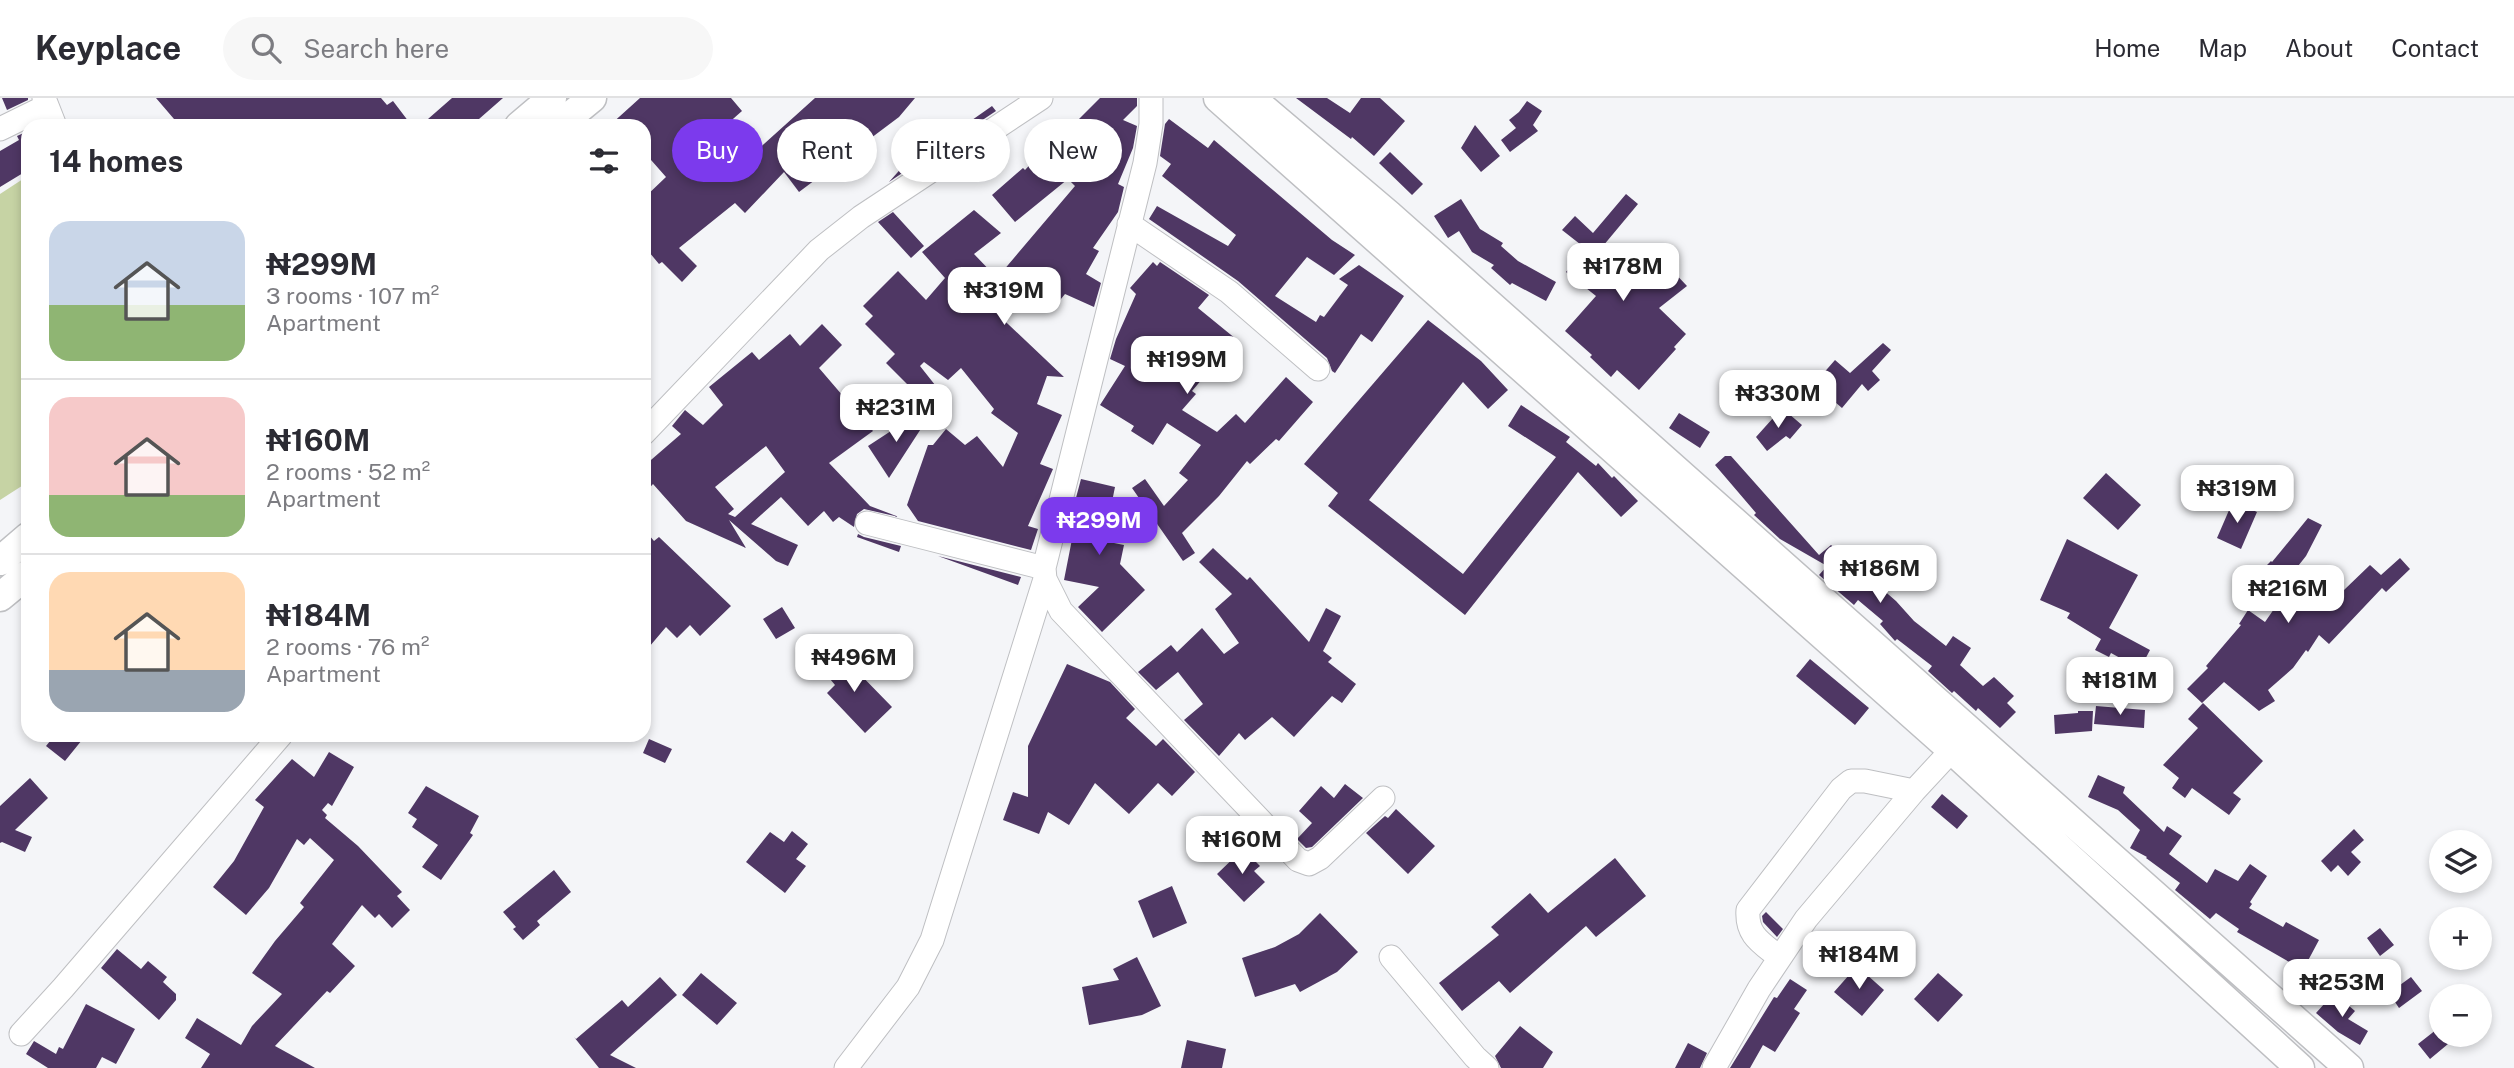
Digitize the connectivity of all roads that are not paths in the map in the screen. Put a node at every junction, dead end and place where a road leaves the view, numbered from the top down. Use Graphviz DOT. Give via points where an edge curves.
graph roads {
  1 [pos="552,98"];
  2 [pos="592,98"];
  3 [pos="1041,98"];
  4 [pos="1151,98"];
  5 [pos="1217,98"];
  6 [pos="1251,98"];
  7 [pos="49,110"];
  8 [pos="26,119"];
  9 [pos="527,119"];
  10 [pos="566,119"];
  11 [pos="21,121"];
  12 [pos="0,129"];
  13 [pos="1129,224"];
  14 [pos="1318,369"];
  15 [pos="651,426"];
  16 [pos="1679,492"];
  17 [pos="867,523"];
  18 [pos="21,543"];
  19 [pos="0,561"];
  20 [pos="1044,573"];
  21 [pos="21,580"];
  22 [pos="0,597"];
  23 [pos="275,742"];
  24 [pos="1952,750"];
  25 [pos="1914,791"];
  26 [pos="1383,798"];
  27 [pos="1391,957"];
  28 [pos="1780,958"];
  29 [pos="20,1034"];
  30 [pos="846,1068"];
  31 [pos="1488,1068"];
  32 [pos="1714,1068"];
  33 [pos="2300,1068"];
  34 [pos="2349,1068"];
  1 -- 9 [label="main road"];
  2 -- 10 [label="main road"];
  3 -- 15 [label="street" via="861,217 819,250"];
  4 -- 13 [label="street" via="1145,163"];
  5 -- 16 [label="main road" via="1448,301"];
  6 -- 16 [label="main road" via="1399,224"];
  7 -- 8 [label="street"];
  11 -- 12 [label="street"];
  13 -- 14 [label="street" via="1229,292"];
  13 -- 20 [label="street"];
  16 -- 24 [label="main road"];
  16 -- 34 [label="main road"];
  17 -- 20 [label="street"];
  18 -- 19 [label="main road"];
  20 -- 26 [label="street" via="1061,611 1298,860 1309,864 1320,858"];
  20 -- 30 [label="street" via="932,940 908,987"];
  21 -- 22 [label="main road"];
  23 -- 29 [label="street"];
  24 -- 25 [label="street"];
  24 -- 33 [label="main road"];
  25 -- 28 [label="street" via="1806,919"];
  25 -- 28 [label="street" via="1865,781 1852,781 1841,789 1748,910 1747,924 1753,935"];
  27 -- 31 [label="street"];
  28 -- 32 [label="street"];
}
